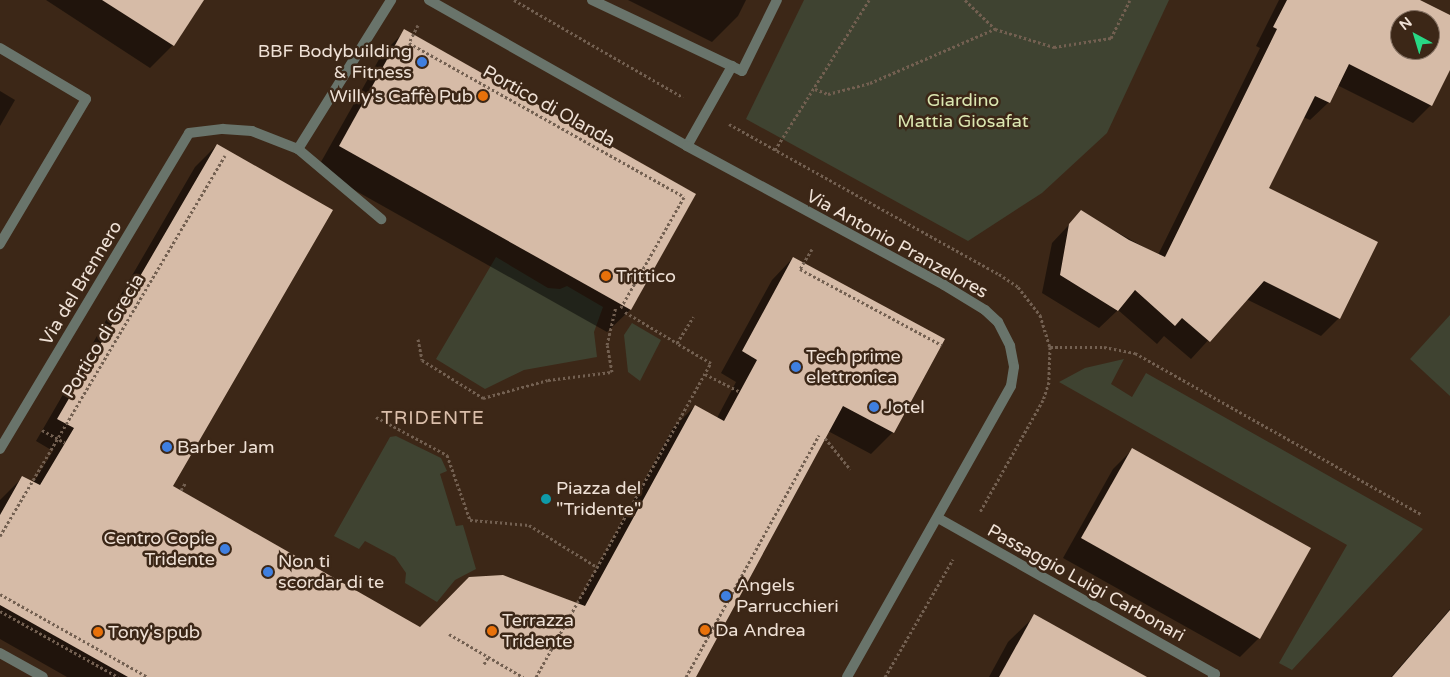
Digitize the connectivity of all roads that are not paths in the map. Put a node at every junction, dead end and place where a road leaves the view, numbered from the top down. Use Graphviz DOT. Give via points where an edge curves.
graph roads {
  1 [pos="391,0"];
  2 [pos="429,0"];
  3 [pos="592,0"];
  4 [pos="776,0"];
  5 [pos="0,48"];
  6 [pos="732,66"];
  7 [pos="687,146"];
  8 [pos="298,149"];
  9 [pos="381,219"];
  10 [pos="0,244"];
  11 [pos="0,449"];
  12 [pos="938,518"];
  13 [pos="0,653"];
  14 [pos="43,677"];
  15 [pos="847,677"];
  16 [pos="1213,677"];
  1 -- 8 [label="street"];
  2 -- 7 [label="street, Via Antonio Pranzelores"];
  3 -- 6 [label="street"];
  4 -- 6 [label="street" via="742,71"];
  5 -- 10 [label="street" via="86,99"];
  6 -- 7 [label="street"];
  7 -- 12 [label="street, Via Antonio Pranzelores" via="944,285 985,310 998,322 1010,346 1014,367 1011,386"];
  8 -- 9 [label="street"];
  8 -- 11 [label="street, Via del Brennero" via="252,131 223,129 189,133"];
  12 -- 15 [label="street, Via Antonio Pranzelores"];
  12 -- 16 [label="street, Passaggio Luigi Carbonari" via="1215,674"];
  13 -- 14 [label="street"];
}
